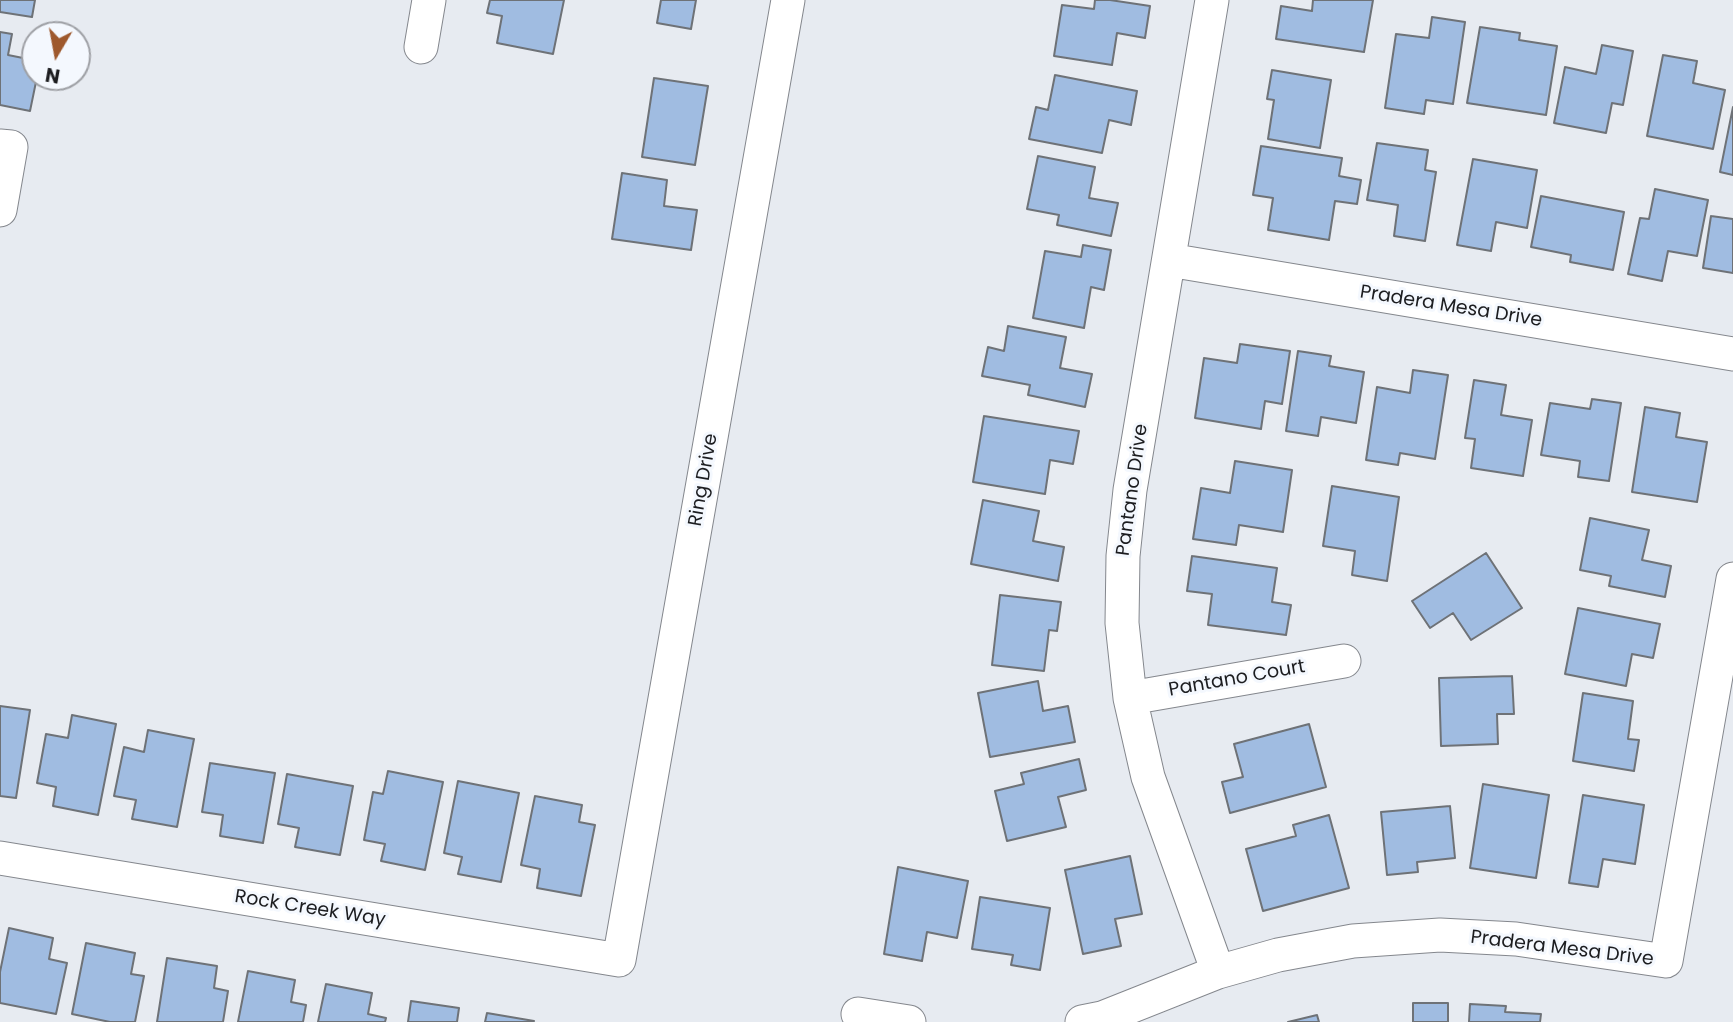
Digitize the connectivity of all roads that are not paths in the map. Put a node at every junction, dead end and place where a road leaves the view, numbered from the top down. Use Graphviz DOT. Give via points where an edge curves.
graph roads {
  1 [pos="429,0"];
  2 [pos="788,0"];
  3 [pos="1212,0"];
  4 [pos="421,47"];
  5 [pos="5,147"];
  6 [pos="0,210"];
  7 [pos="1169,260"];
  8 [pos="1733,354"];
  9 [pos="1733,579"];
  10 [pos="1344,661"];
  11 [pos="1130,698"];
  12 [pos="0,858"];
  13 [pos="619,960"];
  14 [pos="1218,972"];
  15 [pos="858,1013"];
  16 [pos="909,1022"];
  17 [pos="1082,1022"];
  1 -- 4 [label="street"];
  2 -- 13 [label="street, Ring Drive"];
  3 -- 7 [label="street, Pantano Drive"];
  5 -- 6 [label="street"];
  7 -- 8 [label="street, Pradera Mesa Drive"];
  7 -- 11 [label="street, Pantano Drive" via="1123,556 1122,623"];
  9 -- 14 [label="street, Pradera Mesa Drive" via="1666,961 1516,939 1440,935 1353,941"];
  10 -- 11 [label="street, Pantano Court"];
  11 -- 14 [label="street, Pantano Drive" via="1148,777"];
  12 -- 13 [label="street, Rock Creek Way"];
  14 -- 17 [label="street, Pradera Mesa Drive"];
  15 -- 16 [label="street"];
}
